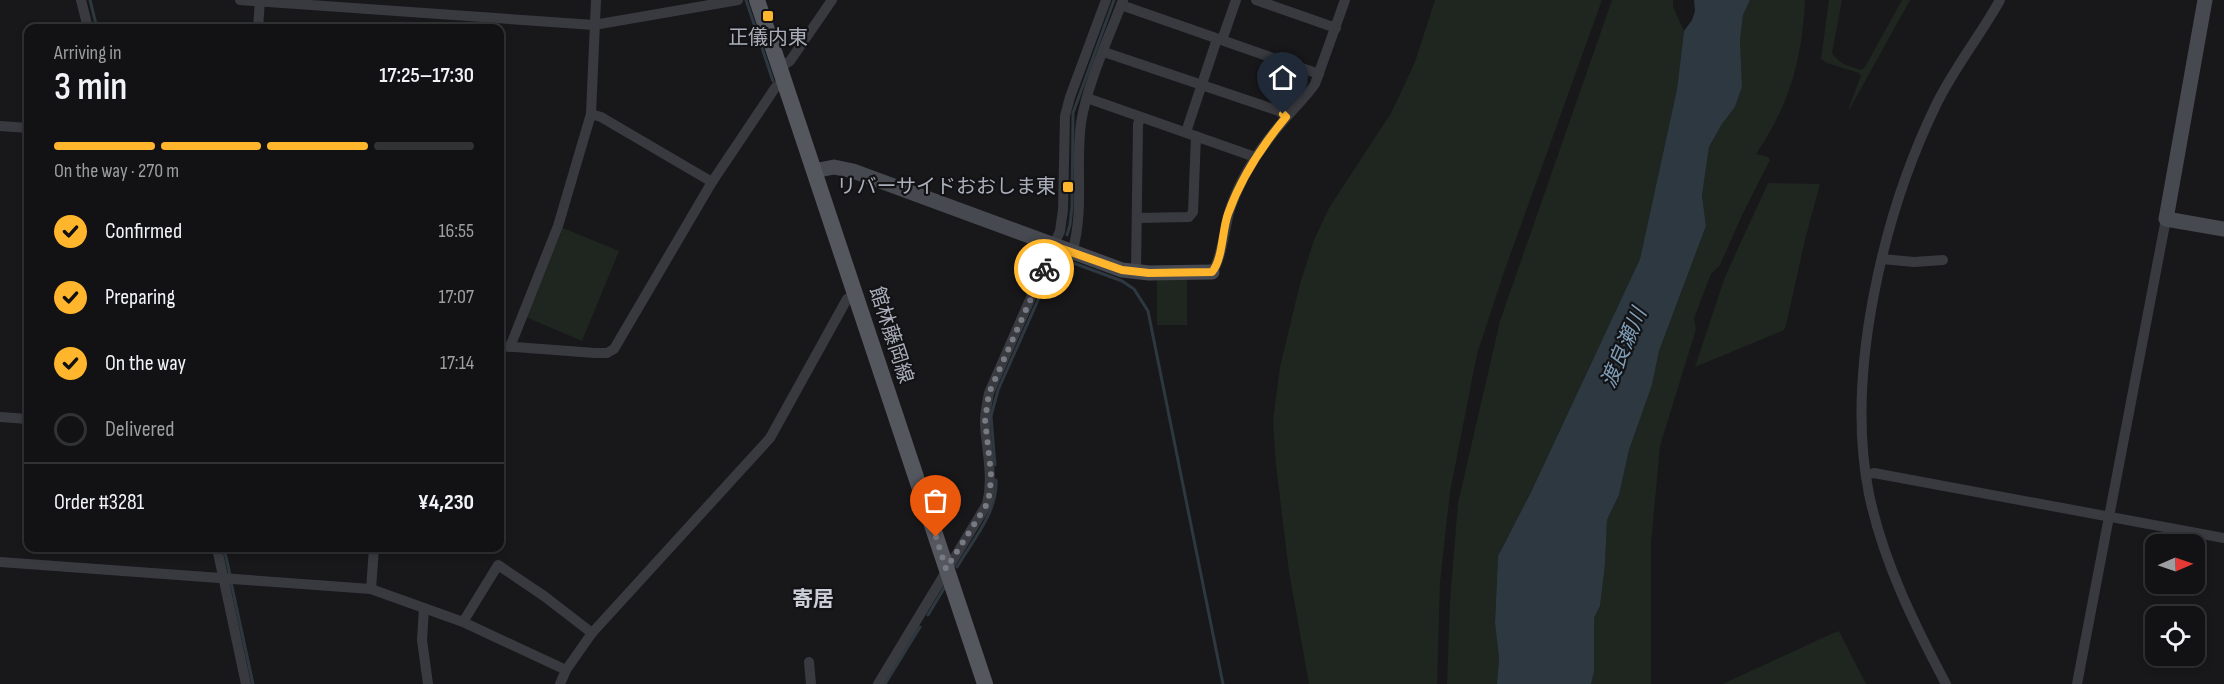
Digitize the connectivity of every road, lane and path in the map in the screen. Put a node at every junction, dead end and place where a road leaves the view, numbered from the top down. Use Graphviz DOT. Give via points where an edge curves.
graph roads {
  1 [pos="81,0"];
  2 [pos="240,0"];
  3 [pos="596,0"];
  4 [pos="738,0"];
  5 [pos="757,0"];
  6 [pos="832,0"];
  7 [pos="1107,0"];
  8 [pos="1236,0"];
  9 [pos="1256,0"];
  10 [pos="1345,0"];
  11 [pos="2000,0"];
  12 [pos="2205,0"];
  13 [pos="260,1"];
  14 [pos="1122,3"];
  15 [pos="1289,5"];
  16 [pos="87,24"];
  17 [pos="258,24"];
  18 [pos="594,25"];
  19 [pos="1336,28"];
  20 [pos="1220,39"];
  21 [pos="1104,52"];
  22 [pos="1320,74"];
  23 [pos="781,75"];
  24 [pos="1201,85"];
  25 [pos="1087,98"];
  26 [pos="591,114"];
  27 [pos="1141,117"];
  28 [pos="1286,117"];
  29 [pos="0,126"];
  30 [pos="24,128"];
  31 [pos="1191,134"];
  32 [pos="1256,157"];
  33 [pos="814,171"];
  34 [pos="712,182"];
  35 [pos="1138,218"];
  36 [pos="2166,219"];
  37 [pos="2224,229"];
  38 [pos="1054,246"];
  39 [pos="1072,253"];
  40 [pos="1882,259"];
  41 [pos="1943,260"];
  42 [pos="1136,272"];
  43 [pos="1212,272"];
  44 [pos="855,294"];
  45 [pos="505,347"];
  46 [pos="0,417"];
  47 [pos="24,419"];
  48 [pos="1866,475"];
  49 [pos="2109,517"];
  50 [pos="2224,538"];
  51 [pos="218,552"];
  52 [pos="374,552"];
  53 [pos="0,562"];
  54 [pos="946,569"];
  55 [pos="224,577"];
  56 [pos="371,589"];
  57 [pos="424,608"];
  58 [pos="463,622"];
  59 [pos="592,633"];
  60 [pos="809,662"];
  61 [pos="566,670"];
  62 [pos="246,684"];
  63 [pos="428,684"];
  64 [pos="560,684"];
  65 [pos="811,684"];
  66 [pos="878,684"];
  67 [pos="985,684"];
  68 [pos="1946,684"];
  69 [pos="2077,684"];
  1 -- 16 [label="street"];
  2 -- 13 [label="street"];
  3 -- 18 [label="street"];
  4 -- 18 [label="street"];
  5 -- 23 [label="main road, 館林藤岡線"];
  6 -- 23 [label="street"];
  7 -- 38 [label="street" via="1066,110 1063,210"];
  8 -- 20 [label="street"];
  9 -- 15 [label="street"];
  10 -- 19 [label="street"];
  11 -- 40 [label="street" via="1955,70 1924,132"];
  12 -- 36 [label="street"];
  13 -- 17 [label="street"];
  13 -- 18 [label="street"];
  14 -- 20 [label="street"];
  14 -- 21 [label="street"];
  15 -- 19 [label="street"];
  18 -- 26 [label="street"];
  19 -- 22 [label="street"];
  20 -- 22 [label="street"];
  20 -- 24 [label="street"];
  21 -- 24 [label="street"];
  21 -- 25 [label="street"];
  22 -- 28 [label="street"];
  23 -- 33 [label="main road, 館林藤岡線"];
  23 -- 34 [label="street"];
  24 -- 28 [label="street" via="1279,111"];
  24 -- 31 [label="street"];
  25 -- 27 [label="street"];
  25 -- 39 [label="street" via="1081,125 1079,222"];
  26 -- 34 [label="street"];
  26 -- 45 [label="street" via="558,226"];
  27 -- 31 [label="street"];
  27 -- 35 [label="street"];
  28 -- 32 [label="street"];
  29 -- 30 [label="street"];
  31 -- 32 [label="street"];
  31 -- 35 [label="street" via="1193,212 1189,217"];
  32 -- 43 [label="street" via="1233,202"];
  33 -- 38 [label="street" via="834,167 853,171"];
  33 -- 44 [label="main road, 館林藤岡線"];
  34 -- 45 [label="street" via="614,349 607,353"];
  35 -- 42 [label="street"];
  36 -- 37 [label="street"];
  36 -- 49 [label="street"];
  38 -- 39 [label="street"];
  38 -- 54 [label="street" via="989,393 985,420 991,473 987,504"];
  39 -- 42 [label="street"];
  40 -- 41 [label="street"];
  40 -- 48 [label="street" via="1862,382"];
  42 -- 43 [label="street"];
  44 -- 54 [label="main road, 館林藤岡線"];
  44 -- 59 [label="street" via="847,299 770,438"];
  46 -- 47 [label="street"];
  48 -- 49 [label="street" via="1874,473"];
  48 -- 68 [label="street" via="1891,565 1912,618"];
  49 -- 50 [label="street"];
  49 -- 69 [label="street"];
  51 -- 55 [label="street"];
  52 -- 56 [label="street"];
  53 -- 55 [label="street"];
  54 -- 66 [label="street"];
  54 -- 67 [label="main road, 館林藤岡線"];
  55 -- 56 [label="street"];
  55 -- 62 [label="street"];
  56 -- 57 [label="street"];
  57 -- 58 [label="street"];
  57 -- 63 [label="street" via="422,640"];
  58 -- 59 [label="street" via="498,565"];
  58 -- 61 [label="street"];
  59 -- 61 [label="street"];
  60 -- 65 [label="street"];
  61 -- 64 [label="street"];
}
